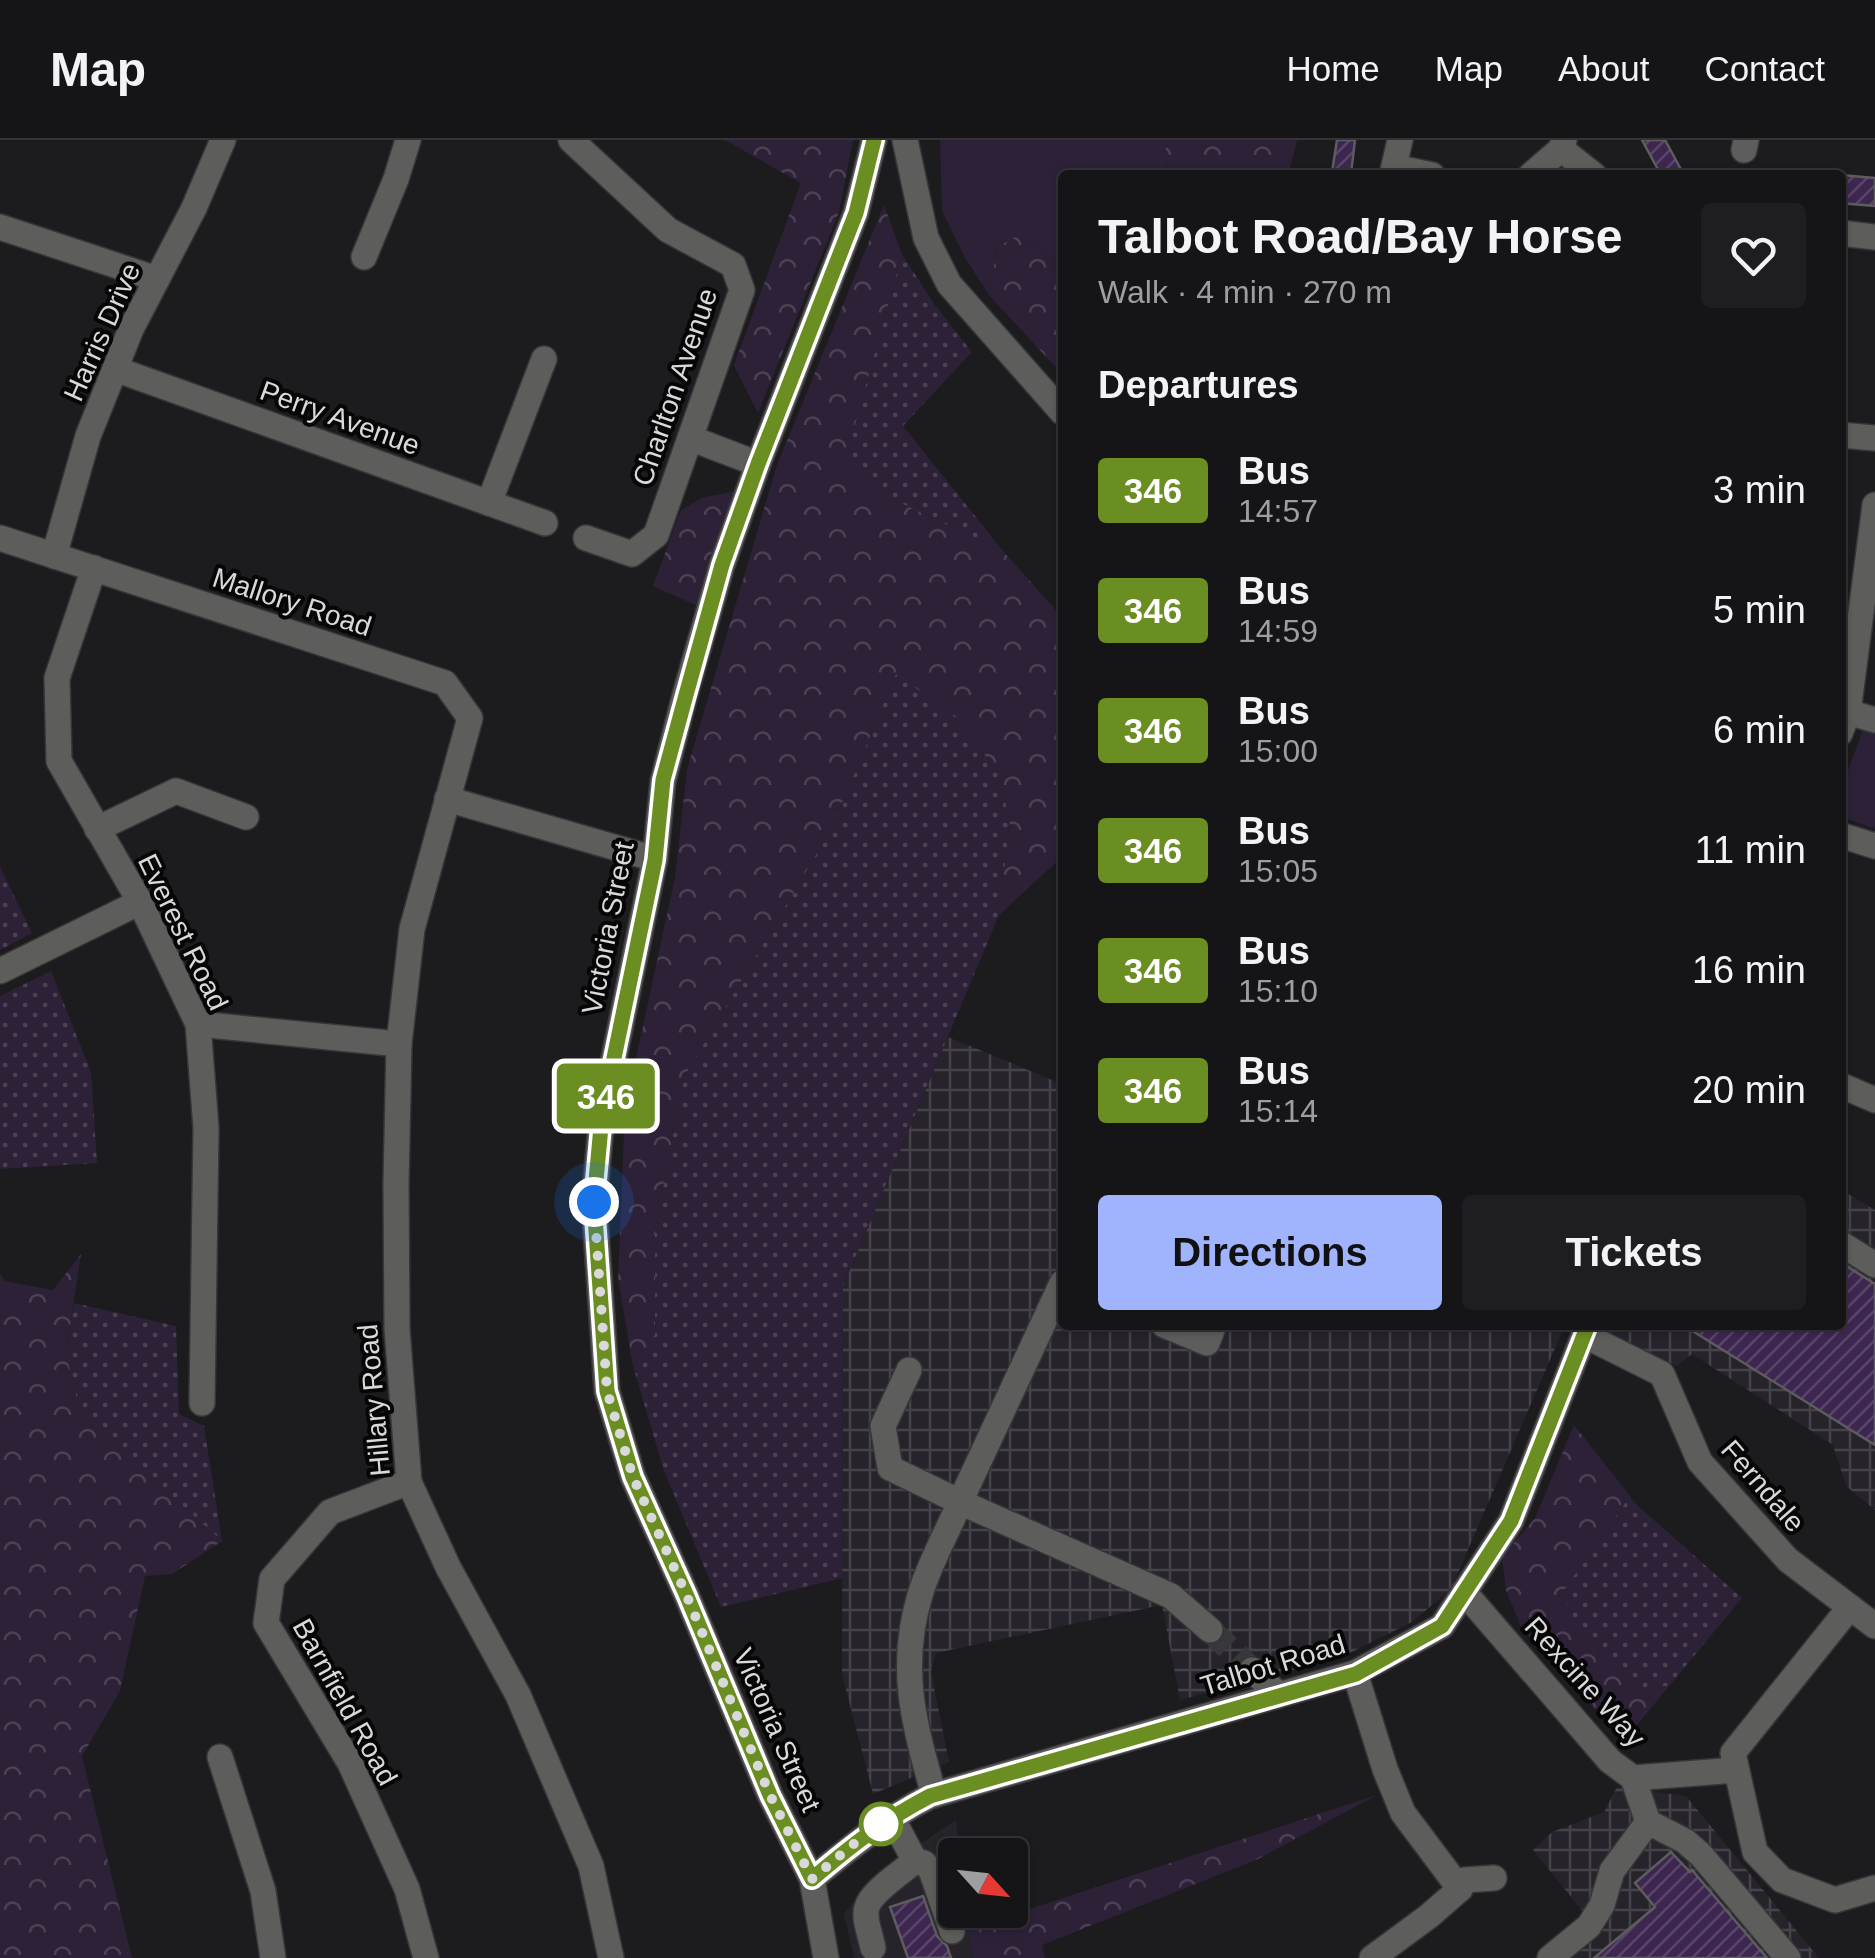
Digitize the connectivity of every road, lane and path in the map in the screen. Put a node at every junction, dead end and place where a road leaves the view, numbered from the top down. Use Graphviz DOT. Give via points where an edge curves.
graph roads {
  1 [pos="222,140"];
  2 [pos="408,140"];
  3 [pos="571,140"];
  4 [pos="874,140"];
  5 [pos="904,140"];
  6 [pos="1400,140"];
  7 [pos="1562,144"];
  8 [pos="1393,170"];
  9 [pos="1536,170"];
  10 [pos="1589,170"];
  11 [pos="0,227"];
  12 [pos="1846,234"];
  13 [pos="1875,237"];
  14 [pos="364,257"];
  15 [pos="157,278"];
  16 [pos="544,359"];
  17 [pos="114,369"];
  18 [pos="1058,407"];
  19 [pos="1846,436"];
  20 [pos="690,438"];
  21 [pos="1875,438"];
  22 [pos="758,464"];
  23 [pos="489,503"];
  24 [pos="1875,505"];
  25 [pos="546,523"];
  26 [pos="0,538"];
  27 [pos="586,538"];
  28 [pos="54,556"];
  29 [pos="94,568"];
  30 [pos="1846,708"];
  31 [pos="1875,720"];
  32 [pos="1846,722"];
  33 [pos="446,798"];
  34 [pos="246,817"];
  35 [pos="97,829"];
  36 [pos="1846,837"];
  37 [pos="1875,846"];
  38 [pos="655,860"];
  39 [pos="140,902"];
  40 [pos="0,971"];
  41 [pos="198,1024"];
  42 [pos="399,1044"];
  43 [pos="1846,1088"];
  44 [pos="1875,1100"];
  45 [pos="1846,1247"];
  46 [pos="1875,1266"];
  47 [pos="1058,1292"];
  48 [pos="1176,1330"];
  49 [pos="1212,1330"];
  50 [pos="1586,1330"];
  51 [pos="909,1370"];
  52 [pos="202,1403"];
  53 [pos="409,1482"];
  54 [pos="960,1502"];
  55 [pos="1464,1592"];
  56 [pos="1850,1607"];
  57 [pos="1875,1626"];
  58 [pos="1210,1630"];
  59 [pos="1252,1670"];
  60 [pos="1356,1674"];
  61 [pos="1280,1695"];
  62 [pos="220,1757"];
  63 [pos="1736,1770"];
  64 [pos="1633,1778"];
  65 [pos="934,1795"];
  66 [pos="892,1816"];
  67 [pos="1648,1822"];
  68 [pos="915,1861"];
  69 [pos="1494,1878"];
  70 [pos="812,1879"];
  71 [pos="1875,1888"];
  72 [pos="1460,1889"];
  73 [pos="952,1931"];
  74 [pos="873,1948"];
  75 [pos="273,1958"];
  76 [pos="426,1958"];
  77 [pos="611,1958"];
  78 [pos="826,1958"];
  79 [pos="1372,1958"];
  80 [pos="1550,1958"];
  81 [pos="1788,1958"];
  1 -- 15 [label="street, Harris Drive"];
  2 -- 14 [label="street"];
  3 -- 20 [label="street, Charlton Avenue" via="668,230 733,266 742,290"];
  4 -- 22 [label="street, Victoria Street" via="856,213"];
  5 -- 18 [label="street" via="926,238 949,284"];
  6 -- 8 [label="street"];
  7 -- 9 [label="street"];
  7 -- 10 [label="street"];
  11 -- 15 [label="street"];
  12 -- 13 [label="street"];
  15 -- 17 [label="street, Harris Drive"];
  16 -- 23 [label="street"];
  17 -- 23 [label="street, Perry Avenue"];
  17 -- 28 [label="street, Harris Drive"];
  19 -- 21 [label="street"];
  20 -- 22 [label="street"];
  20 -- 27 [label="street, Charlton Avenue" via="656,535 632,554"];
  22 -- 38 [label="street, Victoria Street" via="722,565 663,780"];
  23 -- 25 [label="street, Perry Avenue"];
  24 -- 30 [label="street"];
  26 -- 28 [label="street, Mallory Road"];
  28 -- 29 [label="street, Mallory Road"];
  29 -- 33 [label="street, Mallory Road" via="445,683 470,718"];
  29 -- 35 [label="street, Everest Road" via="57,678 59,760"];
  31 -- 32 [label="street"];
  33 -- 38 [label="street"];
  33 -- 42 [label="street, Hillary Road" via="412,929"];
  34 -- 35 [label="street" via="176,791"];
  35 -- 39 [label="street, Everest Road"];
  36 -- 37 [label="street"];
  38 -- 70 [label="street, Victoria Street" via="602,1116 594,1202 607,1391 633,1477"];
  39 -- 40 [label="street"];
  39 -- 41 [label="street, Everest Road"];
  41 -- 42 [label="street"];
  41 -- 52 [label="street, Everest Road" via="206,1128"];
  42 -- 53 [label="street, Hillary Road" via="396,1330"];
  43 -- 44 [label="street"];
  45 -- 46 [label="street"];
  47 -- 54 [label="street"];
  48 -- 49 [label="street" via="1207,1343"];
  50 -- 55 [label="street, Talbot Road" via="1511,1521"];
  50 -- 56 [label="street, Ferndale" via="1662,1374 1700,1462 1788,1560"];
  51 -- 54 [label="street" via="883,1426 890,1468"];
  53 -- 76 [label="street, Barnfield Road" via="330,1512 272,1580 266,1623 350,1763 407,1889"];
  53 -- 77 [label="street, Hillary Road" via="518,1695 591,1866"];
  54 -- 58 [label="street" via="1172,1596"];
  54 -- 65 [label="street" via="920,1593 910,1636 908,1687"];
  55 -- 60 [label="street, Talbot Road" via="1442,1626"];
  55 -- 64 [label="street, Rexcine Way" via="1610,1761"];
  56 -- 57 [label="street, Ferndale"];
  56 -- 63 [label="street" via="1733,1753"];
  59 -- 61 [label="street"];
  60 -- 61 [label="street, Talbot Road"];
  60 -- 72 [label="street" via="1402,1814"];
  61 -- 65 [label="street, Talbot Road"];
  62 -- 75 [label="street" via="264,1891"];
  63 -- 64 [label="street, Rexcine Way"];
  63 -- 71 [label="street" via="1755,1852 1782,1880 1835,1900"];
  64 -- 67 [label="street"];
  65 -- 66 [label="street, Talbot Road"];
  66 -- 68 [label="street"];
  66 -- 70 [label="street, Talbot Road"];
  67 -- 80 [label="street" via="1612,1871 1588,1926"];
  67 -- 81 [label="street" via="1701,1855"];
  68 -- 73 [label="street" via="931,1870"];
  68 -- 74 [label="street" via="867,1904"];
  69 -- 72 [label="street" via="1464,1880"];
  70 -- 78 [label="street, Victoria Street"];
  72 -- 79 [label="street"];
}
